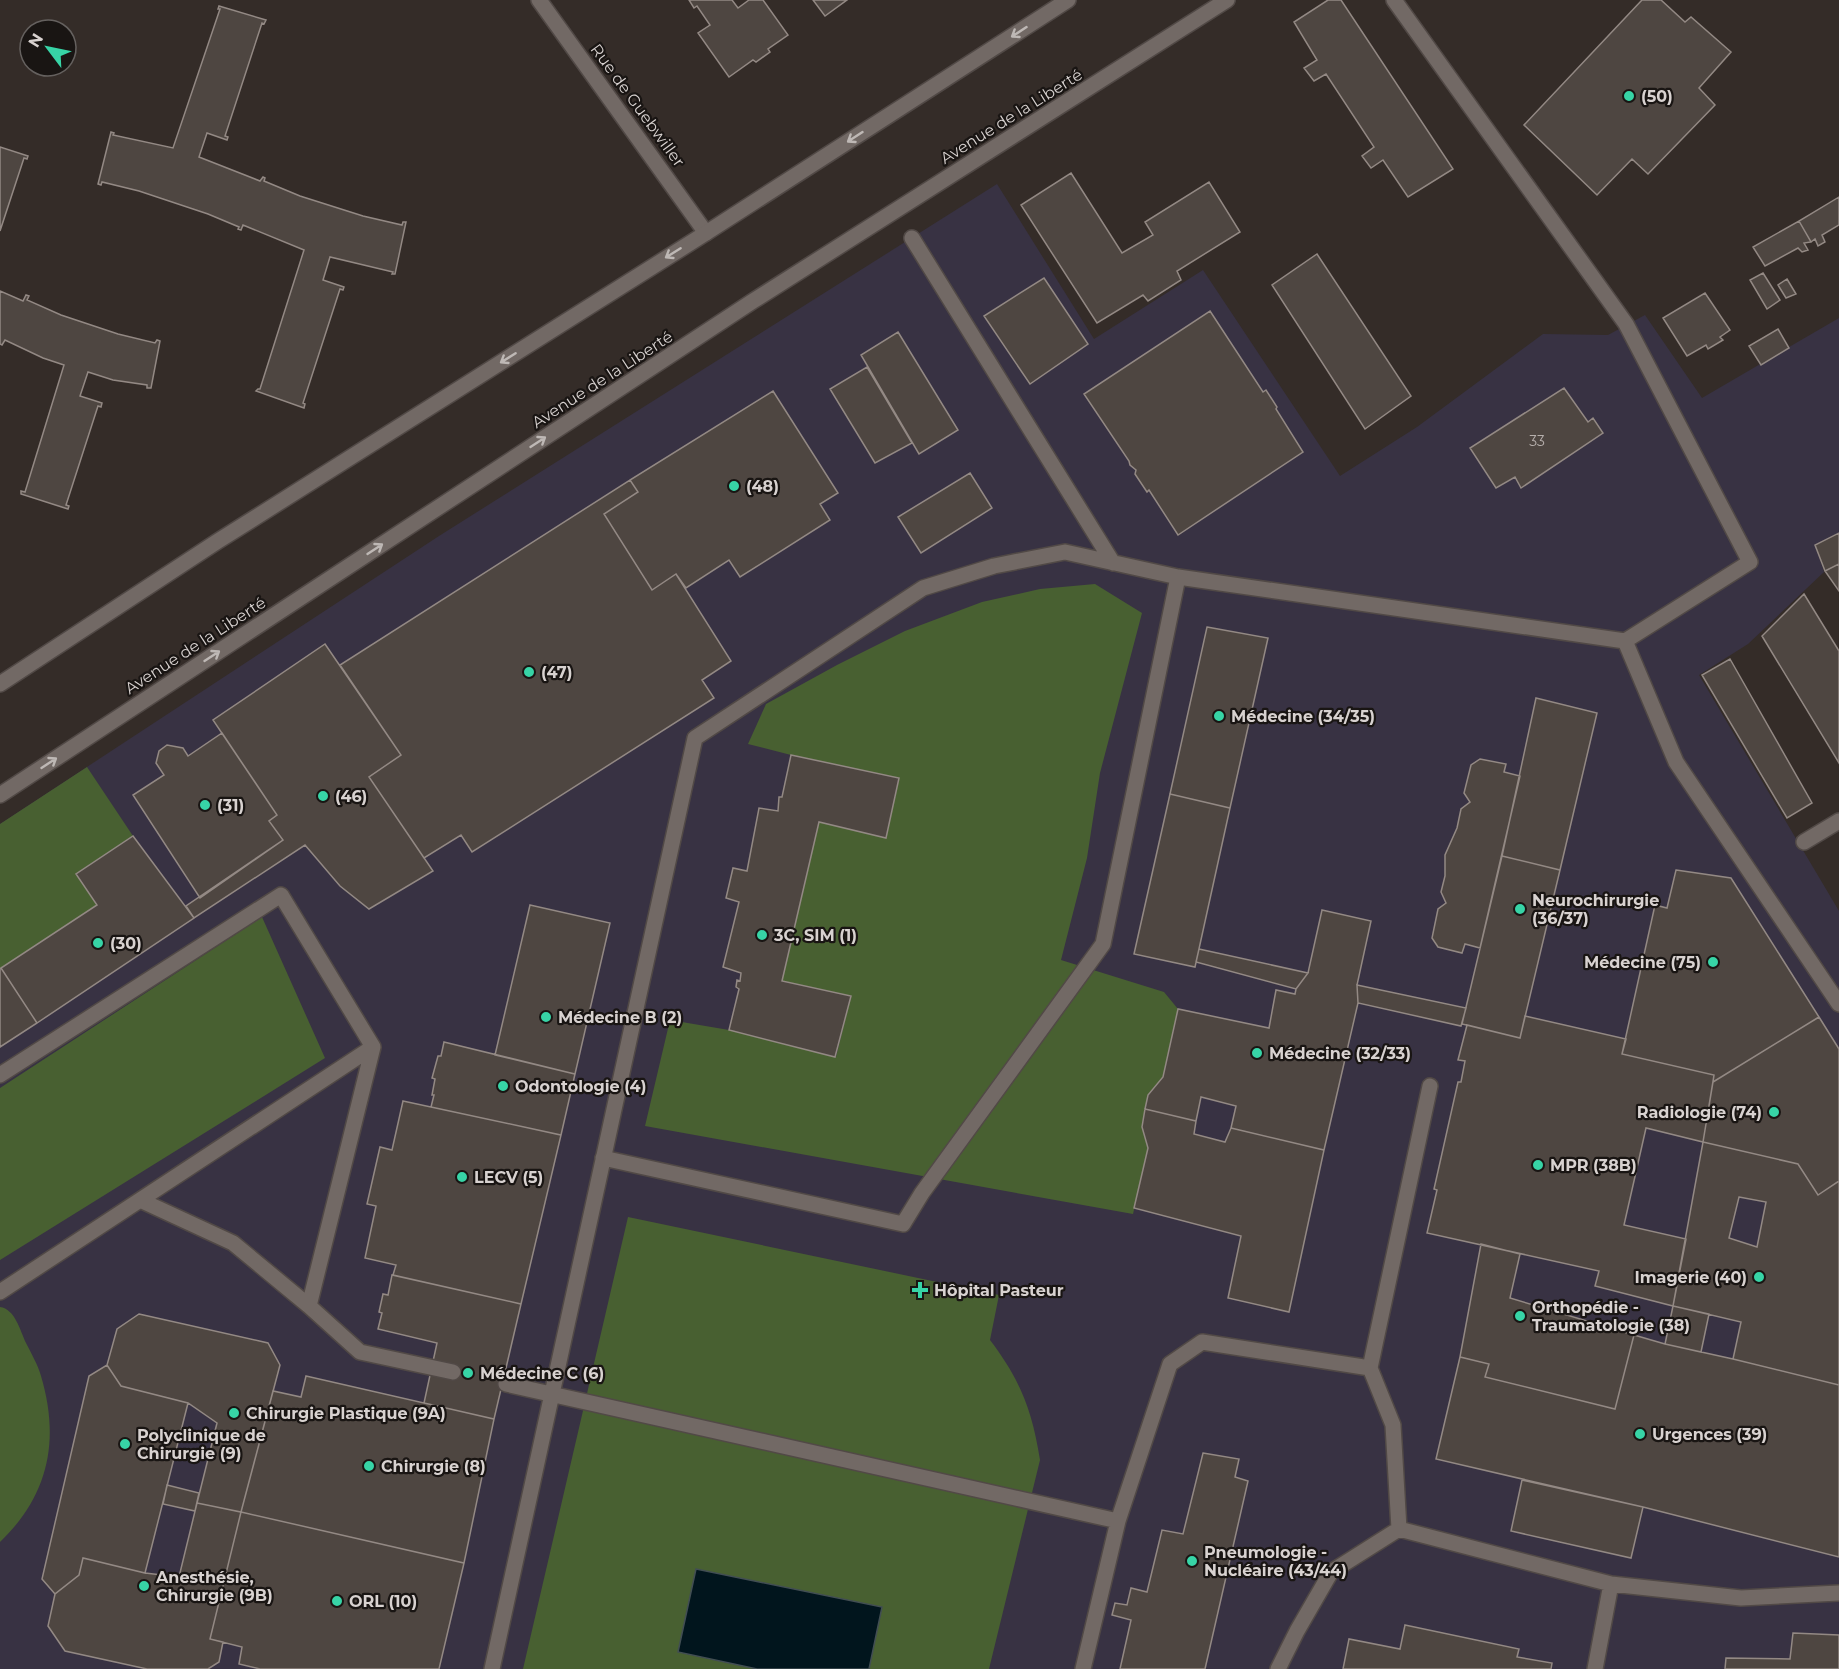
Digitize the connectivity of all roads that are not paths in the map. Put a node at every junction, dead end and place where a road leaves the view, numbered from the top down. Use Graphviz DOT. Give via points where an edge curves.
graph roads {
  1 [pos="539,0"];
  2 [pos="1068,0"];
  3 [pos="1227,0"];
  4 [pos="1394,0"];
  5 [pos="706,232"];
  6 [pos="912,238"];
  7 [pos="1113,563"];
  8 [pos="1178,577"];
  9 [pos="1625,641"];
  10 [pos="0,684"];
  11 [pos="0,795"];
  12 [pos="1839,821"];
  13 [pos="1804,842"];
  14 [pos="1839,1004"];
  15 [pos="373,1047"];
  16 [pos="0,1075"];
  17 [pos="1430,1086"];
  18 [pos="603,1158"];
  19 [pos="140,1200"];
  20 [pos="0,1292"];
  21 [pos="309,1306"];
  22 [pos="1370,1368"];
  23 [pos="453,1372"];
  24 [pos="506,1384"];
  25 [pos="552,1393"];
  26 [pos="1118,1521"];
  27 [pos="1399,1529"];
  28 [pos="1611,1584"];
  29 [pos="1839,1593"];
  30 [pos="492,1669"];
  31 [pos="1083,1669"];
  32 [pos="1278,1669"];
  33 [pos="1595,1669"];
  1 -- 5 [label="main road, Rue de Guebwiller"];
  2 -- 5 [label="main road, one-way"];
  11 -- 3 [label="main road, Avenue de la Liberté, one-way" via="753,301"];
  4 -- 9 [label="main road" via="1626,324 1750,562"];
  5 -- 10 [label="main road, one-way"];
  6 -- 7 [label="main road"];
  7 -- 8 [label="main road"];
  7 -- 18 [label="main road" via="1065,552 994,566 923,588 695,738"];
  8 -- 9 [label="main road"];
  8 -- 18 [label="main road" via="1103,944 903,1224"];
  9 -- 14 [label="main road" via="1676,762"];
  12 -- 13 [label="main road"];
  15 -- 16 [label="main road" via="281,895"];
  15 -- 19 [label="main road"];
  15 -- 21 [label="main road"];
  17 -- 22 [label="main road"];
  18 -- 25 [label="main road"];
  19 -- 20 [label="main road"];
  19 -- 21 [label="main road" via="233,1243"];
  21 -- 23 [label="main road" via="360,1352"];
  22 -- 26 [label="main road" via="1202,1342 1170,1364"];
  22 -- 27 [label="main road" via="1393,1425"];
  24 -- 25 [label="main road"];
  25 -- 26 [label="main road"];
  25 -- 30 [label="main road"];
  26 -- 31 [label="main road"];
  27 -- 28 [label="main road"];
  27 -- 32 [label="main road" via="1331,1572"];
  28 -- 29 [label="main road" via="1741,1598"];
  28 -- 33 [label="main road"];
}
